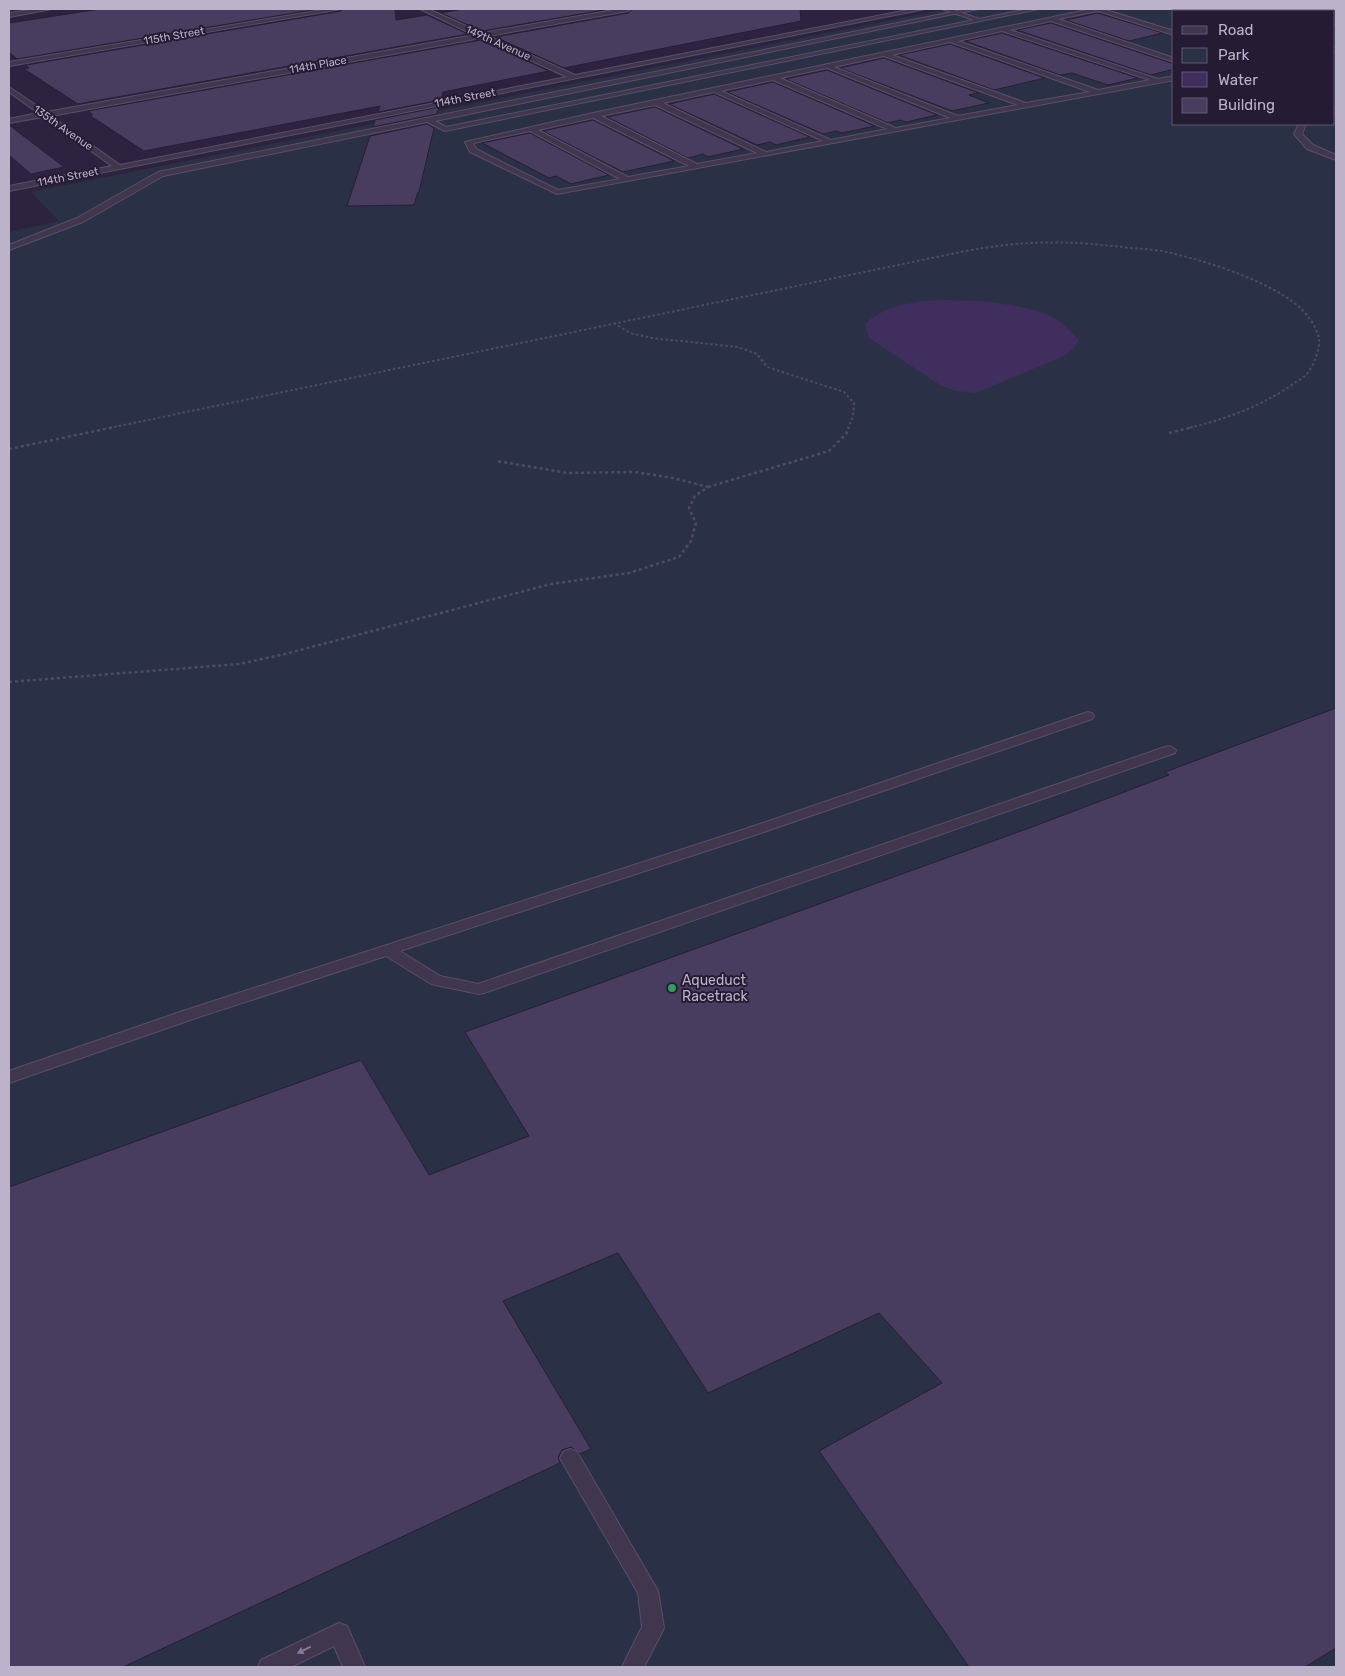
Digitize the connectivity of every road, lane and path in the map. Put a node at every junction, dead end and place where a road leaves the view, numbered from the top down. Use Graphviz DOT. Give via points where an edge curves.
graph roads {
  1 [pos="49,9"];
  2 [pos="338,9"];
  3 [pos="423,9"];
  4 [pos="628,9"];
  5 [pos="922,9"];
  6 [pos="945,9"];
  7 [pos="975,9"];
  8 [pos="1036,9"];
  9 [pos="1098,9"];
  10 [pos="957,12"];
  11 [pos="9,15"];
  12 [pos="1050,19"];
  13 [pos="979,20"];
  14 [pos="1002,29"];
  15 [pos="1172,32"];
  16 [pos="481,35"];
  17 [pos="949,40"];
  18 [pos="884,54"];
  19 [pos="1172,59"];
  20 [pos="9,64"];
  21 [pos="827,66"];
  22 [pos="573,77"];
  23 [pos="772,77"];
  24 [pos="1172,78"];
  25 [pos="1158,81"];
  26 [pos="9,89"];
  27 [pos="714,90"];
  28 [pos="1096,92"];
  29 [pos="655,102"];
  30 [pos="1025,105"];
  31 [pos="44,115"];
  32 [pos="593,116"];
  33 [pos="958,118"];
  34 [pos="428,120"];
  35 [pos="9,121"];
  36 [pos="1302,125"];
  37 [pos="445,129"];
  38 [pos="531,129"];
  39 [pos="895,130"];
  40 [pos="462,139"];
  41 [pos="831,142"];
  42 [pos="765,154"];
  43 [pos="1336,158"];
  44 [pos="118,167"];
  45 [pos="698,167"];
  46 [pos="628,180"];
  47 [pos="9,189"];
  48 [pos="9,248"];
  49 [pos="614,323"];
  50 [pos="1169,433"];
  51 [pos="9,448"];
  52 [pos="497,460"];
  53 [pos="708,487"];
  54 [pos="9,682"];
  55 [pos="1088,716"];
  56 [pos="1170,750"];
  57 [pos="388,950"];
  58 [pos="9,1077"];
  59 [pos="570,1458"];
  60 [pos="270,1667"];
  61 [pos="354,1667"];
  62 [pos="633,1667"];
  1 -- 11 [label="street"];
  2 -- 20 [label="street, 115th Street"];
  3 -- 16 [label="street, 149th Avenue"];
  4 -- 16 [label="street, 114th Place"];
  5 -- 22 [label="street, 114th Street"];
  6 -- 10 [label="street"];
  7 -- 10 [label="lane"];
  8 -- 13 [label="lane"];
  9 -- 12 [label="lane"];
  9 -- 15 [label="lane"];
  10 -- 13 [label="street"];
  10 -- 34 [label="lane"];
  12 -- 14 [label="lane"];
  12 -- 19 [label="lane"];
  13 -- 37 [label="lane"];
  14 -- 17 [label="lane"];
  14 -- 25 [label="lane"];
  16 -- 22 [label="street, 149th Avenue"];
  16 -- 31 [label="street, 114th Place"];
  17 -- 18 [label="lane"];
  17 -- 28 [label="lane"];
  18 -- 21 [label="lane"];
  18 -- 30 [label="lane"];
  21 -- 23 [label="lane"];
  21 -- 33 [label="lane"];
  22 -- 44 [label="street, 114th Street"];
  23 -- 27 [label="lane"];
  23 -- 39 [label="lane"];
  24 -- 25 [label="lane"];
  25 -- 28 [label="lane"];
  26 -- 31 [label="street, 135th Avenue"];
  27 -- 29 [label="lane"];
  27 -- 41 [label="lane"];
  28 -- 30 [label="lane"];
  29 -- 32 [label="lane"];
  29 -- 42 [label="lane"];
  30 -- 33 [label="lane"];
  31 -- 35 [label="street, 114th Place"];
  31 -- 44 [label="street, 135th Avenue"];
  32 -- 38 [label="lane"];
  32 -- 45 [label="lane"];
  33 -- 39 [label="lane"];
  34 -- 37 [label="lane"];
  34 -- 48 [label="lane" via="161,174 80,220"];
  36 -- 43 [label="lane" via="1298,134 1310,147"];
  37 -- 40 [label="lane"];
  38 -- 40 [label="lane"];
  38 -- 46 [label="lane"];
  39 -- 41 [label="lane"];
  40 -- 46 [label="lane" via="474,150 557,192"];
  41 -- 42 [label="lane"];
  42 -- 45 [label="lane"];
  44 -- 47 [label="street, 114th Street"];
  45 -- 46 [label="lane"];
  49 -- 50 [label="path" via="979,249 1042,241 1173,253 1260,282 1288,298 1309,318 1319,337 1316,357 1305,376 1276,396 1246,410"];
  49 -- 51 [label="path"];
  49 -- 53 [label="path" via="630,333 652,338 738,347 757,354 767,367 844,392 854,403 853,417 846,434 829,451"];
  52 -- 53 [label="path" via="567,473 635,472"];
  53 -- 54 [label="path" via="695,496 689,508 696,523 691,541 679,557 629,573 551,584 239,664"];
  55 -- 57 [label="lane" via="750,832"];
  56 -- 57 [label="lane" via="479,989 436,980"];
  57 -- 58 [label="lane"];
  59 -- 62 [label="lane" via="648,1591 653,1628"];
  61 -- 60 [label="lane, one-way" via="340,1633"];
}
